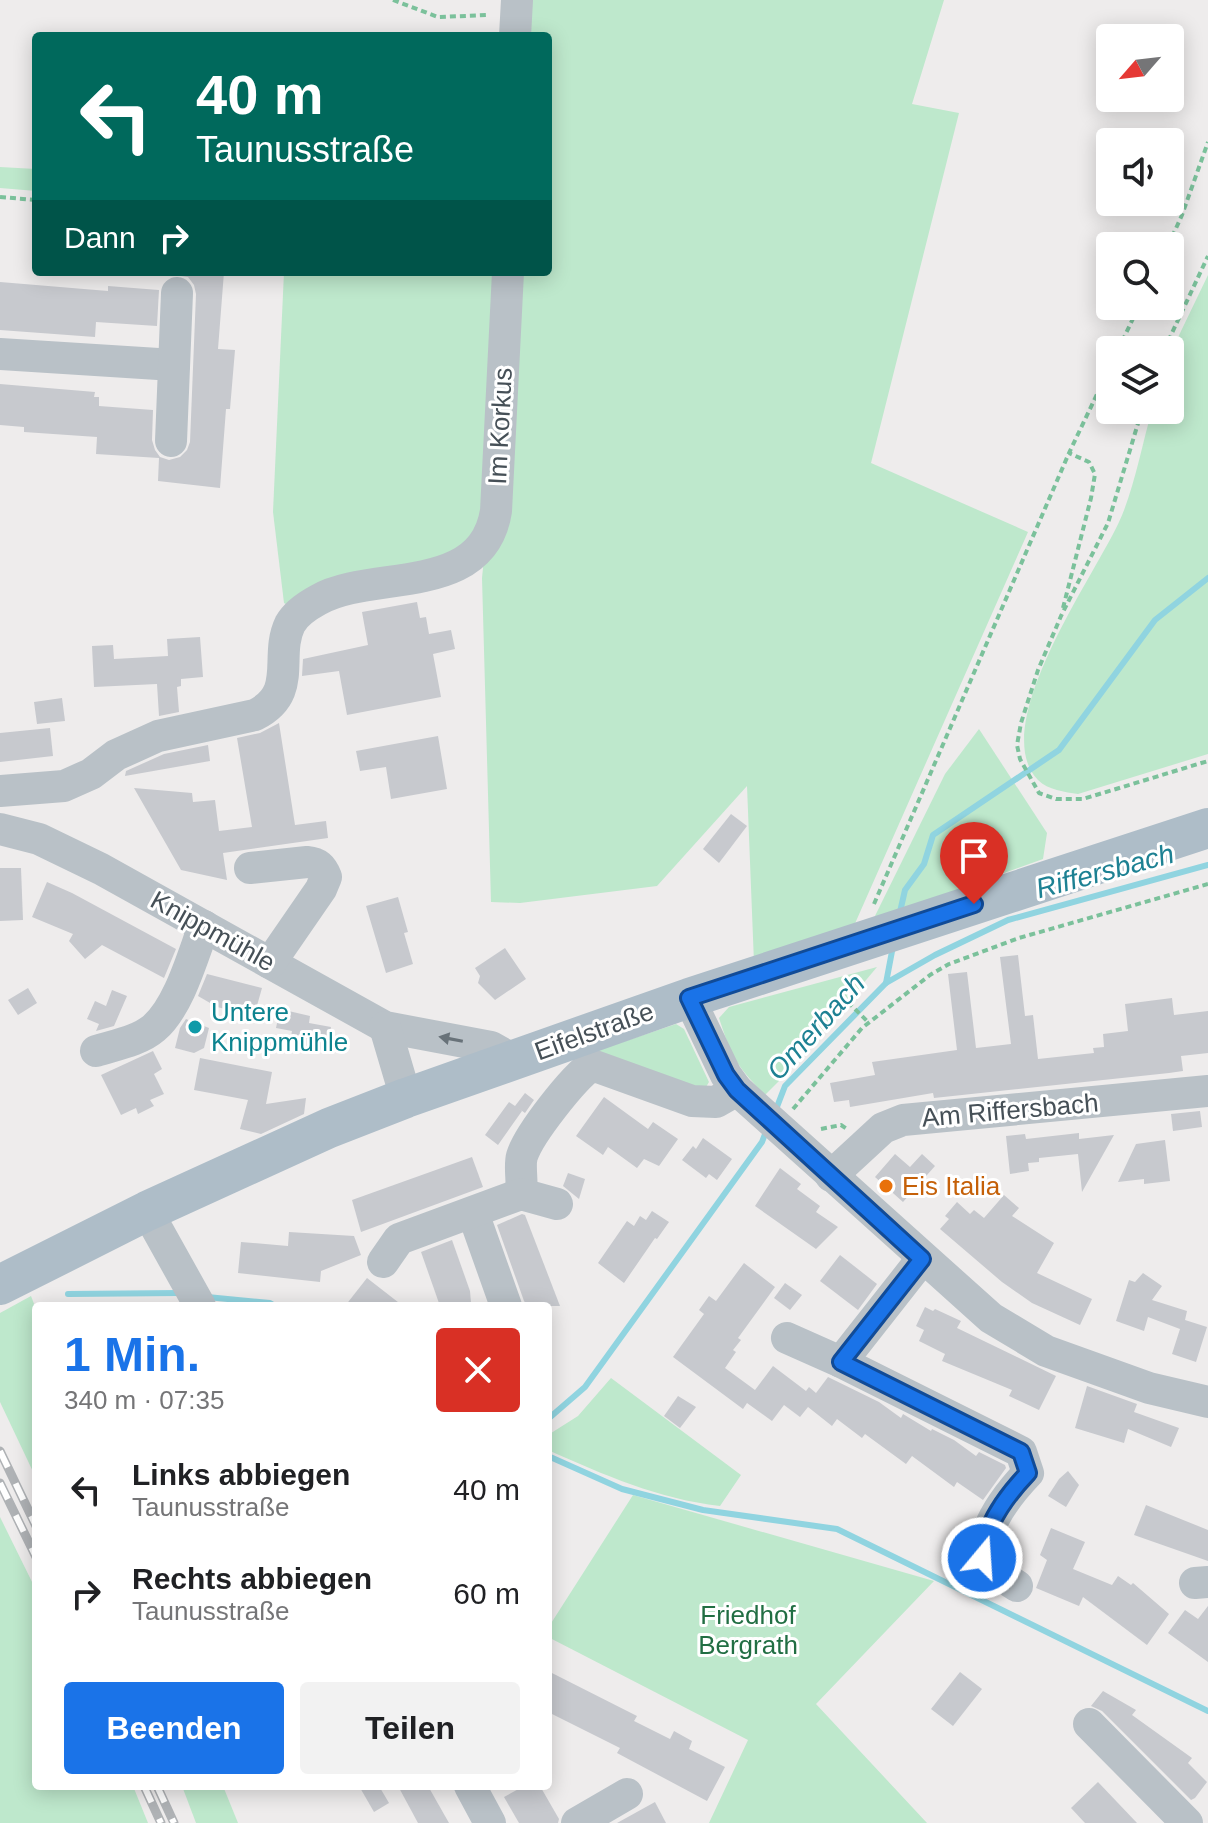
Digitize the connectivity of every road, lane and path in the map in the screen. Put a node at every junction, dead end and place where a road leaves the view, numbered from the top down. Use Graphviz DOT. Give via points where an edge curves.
graph roads {
  1 [pos="393,0"];
  2 [pos="503,8"];
  3 [pos="513,32"];
  4 [pos="1208,142"];
  5 [pos="0,197"];
  6 [pos="32,200"];
  7 [pos="1174,232"];
  8 [pos="1208,256"];
  9 [pos="508,276"];
  10 [pos="177,293"];
  11 [pos="1171,336"];
  12 [pos="0,354"];
  13 [pos="174,365"];
  14 [pos="1096,396"];
  15 [pos="1138,424"];
  16 [pos="171,441"];
  17 [pos="1069,453"];
  18 [pos="1061,616"];
  19 [pos="1208,761"];
  20 [pos="35,787"];
  21 [pos="0,791"];
  22 [pos="1208,828"];
  23 [pos="0,829"];
  24 [pos="39,839"];
  25 [pos="250,868"];
  26 [pos="1208,884"];
  27 [pos="204,926"];
  28 [pos="867,940"];
  29 [pos="270,963"];
  30 [pos="689,998"];
  31 [pos="848,1002"];
  32 [pos="869,1023"];
  33 [pos="385,1027"];
  34 [pos="96,1051"];
  35 [pos="514,1060"];
  36 [pos="1208,1091"];
  37 [pos="406,1098"];
  38 [pos="745,1098"];
  39 [pos="784,1133"];
  40 [pos="864,1143"];
  41 [pos="831,1176"];
  42 [pos="521,1194"];
  43 [pos="557,1204"];
  44 [pos="147,1211"];
  45 [pos="473,1213"];
  46 [pos="922,1259"];
  47 [pos="383,1262"];
  48 [pos="0,1285"];
  49 [pos="193,1295"];
  50 [pos="505,1302"];
  51 [pos="787,1338"];
  52 [pos="841,1362"];
  53 [pos="1208,1402"];
  54 [pos="1017,1586"];
  55 [pos="1089,1724"];
  56 [pos="472,1790"];
  57 [pos="627,1794"];
  58 [pos="490,1823"];
  59 [pos="577,1823"];
  60 [pos="1187,1823"];
  1 -- 2 [label="path" via="438,17"];
  2 -- 3 [label="street"];
  4 -- 7 [label="path"];
  5 -- 6 [label="path"];
  8 -- 11 [label="path"];
  9 -- 20 [label="street, Im Korkus" via="494,526 483,546 424,576 338,592 299,611 290,625 278,698 255,715 158,736 64,786"];
  10 -- 13 [label="street"];
  12 -- 13 [label="street"];
  13 -- 16 [label="street"];
  14 -- 17 [label="path"];
  15 -- 18 [label="path" via="1108,523"];
  17 -- 18 [label="path" via="1089,462 1095,474"];
  17 -- 28 [label="path"];
  18 -- 19 [label="path" via="1038,670 1017,745 1039,793 1083,799"];
  20 -- 21 [label="street"];
  20 -- 24 [label="street"];
  22 -- 28 [label="main road, Eifelstraße"];
  23 -- 24 [label="street, Knippmühle"];
  24 -- 27 [label="street, Knippmühle"];
  25 -- 29 [label="street" via="307,862 323,869 326,877"];
  26 -- 32 [label="path" via="1019,938 949,964"];
  27 -- 29 [label="street, Knippmühle"];
  27 -- 34 [label="street" via="164,1017 134,1039"];
  28 -- 30 [label="main road, Eifelstraße"];
  29 -- 33 [label="street, Knippmühle"];
  30 -- 35 [label="main road, Eifelstraße"];
  30 -- 38 [label="street" via="726,1075"];
  31 -- 32 [label="path"];
  32 -- 39 [label="path" via="805,1092"];
  35 -- 33 [label="street, Knippmühle, one-way" via="491,1047"];
  33 -- 37 [label="street"];
  35 -- 37 [label="main road, Eifelstraße"];
  36 -- 40 [label="street, Am Riffersbach" via="923,1116 883,1128"];
  37 -- 44 [label="main road, Eifelstraße"];
  38 -- 39 [label="street"];
  38 -- 42 [label="street" via="692,1101 592,1065 527,1144"];
  39 -- 40 [label="path" via="841,1125"];
  39 -- 41 [label="street"];
  40 -- 41 [label="street, Am Riffersbach"];
  41 -- 46 [label="street"];
  42 -- 43 [label="street"];
  42 -- 45 [label="street"];
  44 -- 48 [label="main road, Eifelstraße"];
  44 -- 49 [label="street"];
  45 -- 47 [label="street" via="399,1239"];
  45 -- 50 [label="street"];
  46 -- 52 [label="street"];
  46 -- 53 [label="street" via="991,1318 1046,1351 1149,1388"];
  51 -- 52 [label="street"];
  52 -- 54 [label="street" via="1021,1452 1028,1473 1011,1490 983,1539 982,1558"];
  55 -- 60 [label="street"];
  56 -- 58 [label="street"];
  57 -- 59 [label="street"];
}
